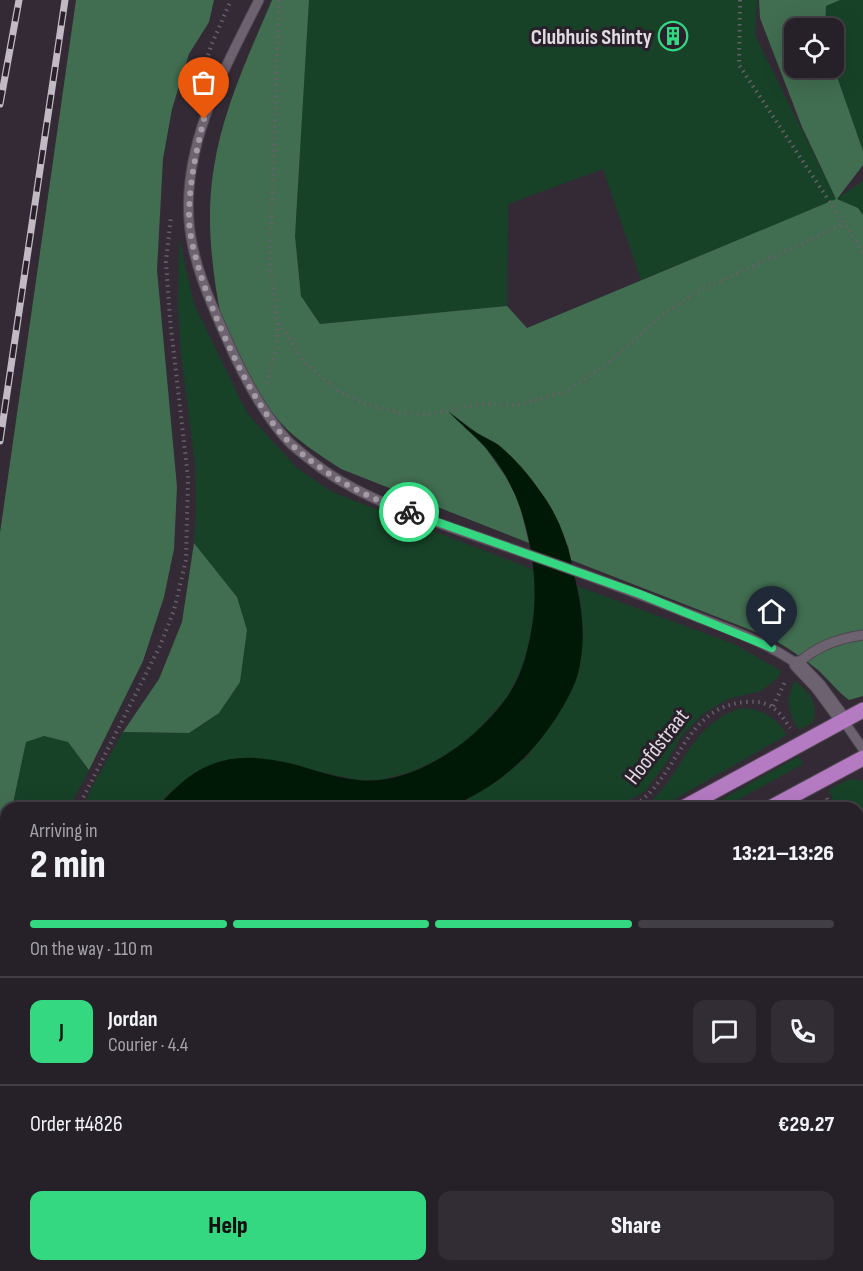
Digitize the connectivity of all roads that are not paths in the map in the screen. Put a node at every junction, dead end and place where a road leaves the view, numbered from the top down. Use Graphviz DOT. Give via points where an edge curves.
graph roads {
  1 [pos="259,0"];
  2 [pos="863,636"];
  3 [pos="797,663"];
  4 [pos="863,710"];
  5 [pos="843,720"];
  6 [pos="863,749"];
  7 [pos="863,758"];
  8 [pos="694,802"];
  9 [pos="781,802"];
  1 -- 3 [label="lane" via="204,119 191,174 189,220 212,307 241,372 289,443 329,475 378,501 745,636"];
  2 -- 3 [label="lane" via="833,641"];
  3 -- 5 [label="street"];
  4 -- 5 [label="main road"];
  5 -- 6 [label="lane"];
  5 -- 8 [label="main road"];
  7 -- 9 [label="main road"];
}
